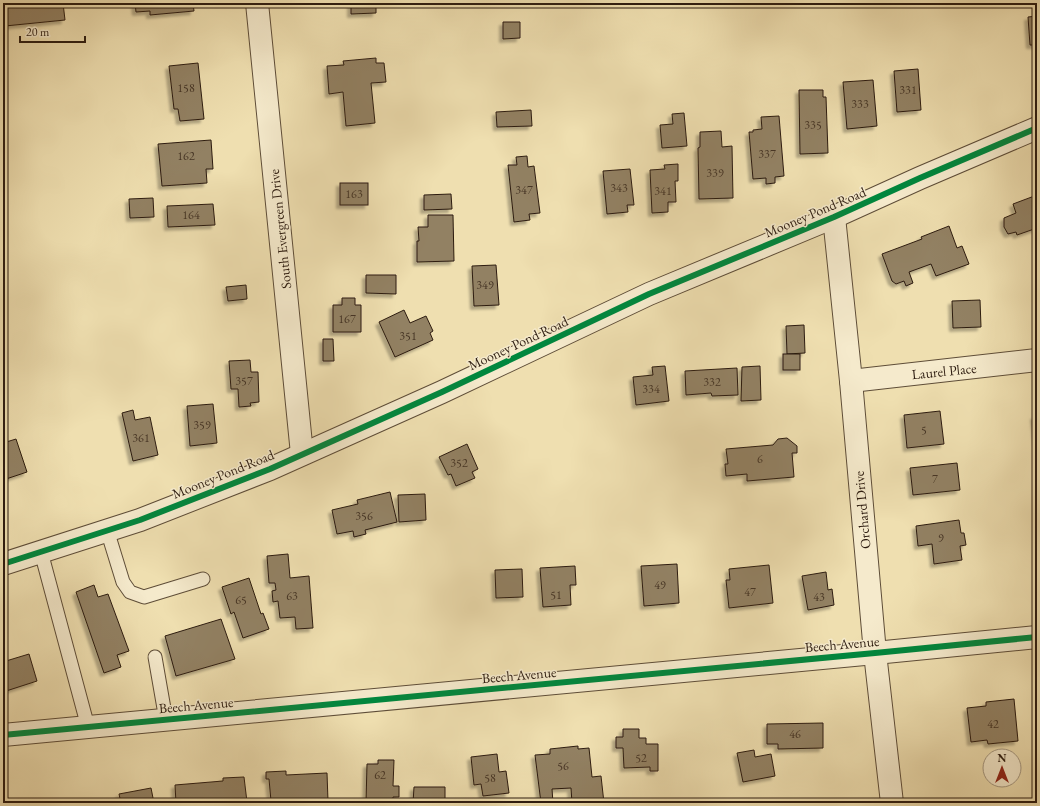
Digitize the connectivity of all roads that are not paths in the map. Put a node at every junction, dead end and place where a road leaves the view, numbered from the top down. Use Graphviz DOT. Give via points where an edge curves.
graph roads {
  1 [pos="257,3"];
  2 [pos="1037,128"];
  3 [pos="834,217"];
  4 [pos="1037,360"];
  5 [pos="850,381"];
  6 [pos="302,454"];
  7 [pos="107,530"];
  8 [pos="41,552"];
  9 [pos="3,564"];
  10 [pos="203,580"];
  11 [pos="1037,637"];
  12 [pos="875,653"];
  13 [pos="155,656"];
  14 [pos="166,720"];
  15 [pos="88,727"];
  16 [pos="3,735"];
  17 [pos="892,803"];
  1 -- 6 [label="street, South Evergreen Drive"];
  2 -- 3 [label="street, Mooney Pond Road"];
  3 -- 5 [label="street, Orchard Drive"];
  3 -- 6 [label="street, Mooney Pond Road" via="649,294 442,392"];
  4 -- 5 [label="street, Laurel Place"];
  5 -- 12 [label="street, Orchard Drive"];
  6 -- 7 [label="street, Mooney Pond Road" via="140,520"];
  7 -- 8 [label="street, Mooney Pond Road"];
  7 -- 10 [label="lane" via="123,582 130,592 144,597"];
  8 -- 9 [label="street, Mooney Pond Road"];
  8 -- 15 [label="lane"];
  11 -- 12 [label="street, Beech Avenue"];
  12 -- 14 [label="street, Beech Avenue"];
  12 -- 17 [label="street, Orchard Drive"];
  13 -- 14 [label="lane"];
  14 -- 15 [label="street, Beech Avenue"];
  15 -- 16 [label="street, Beech Avenue"];
}
